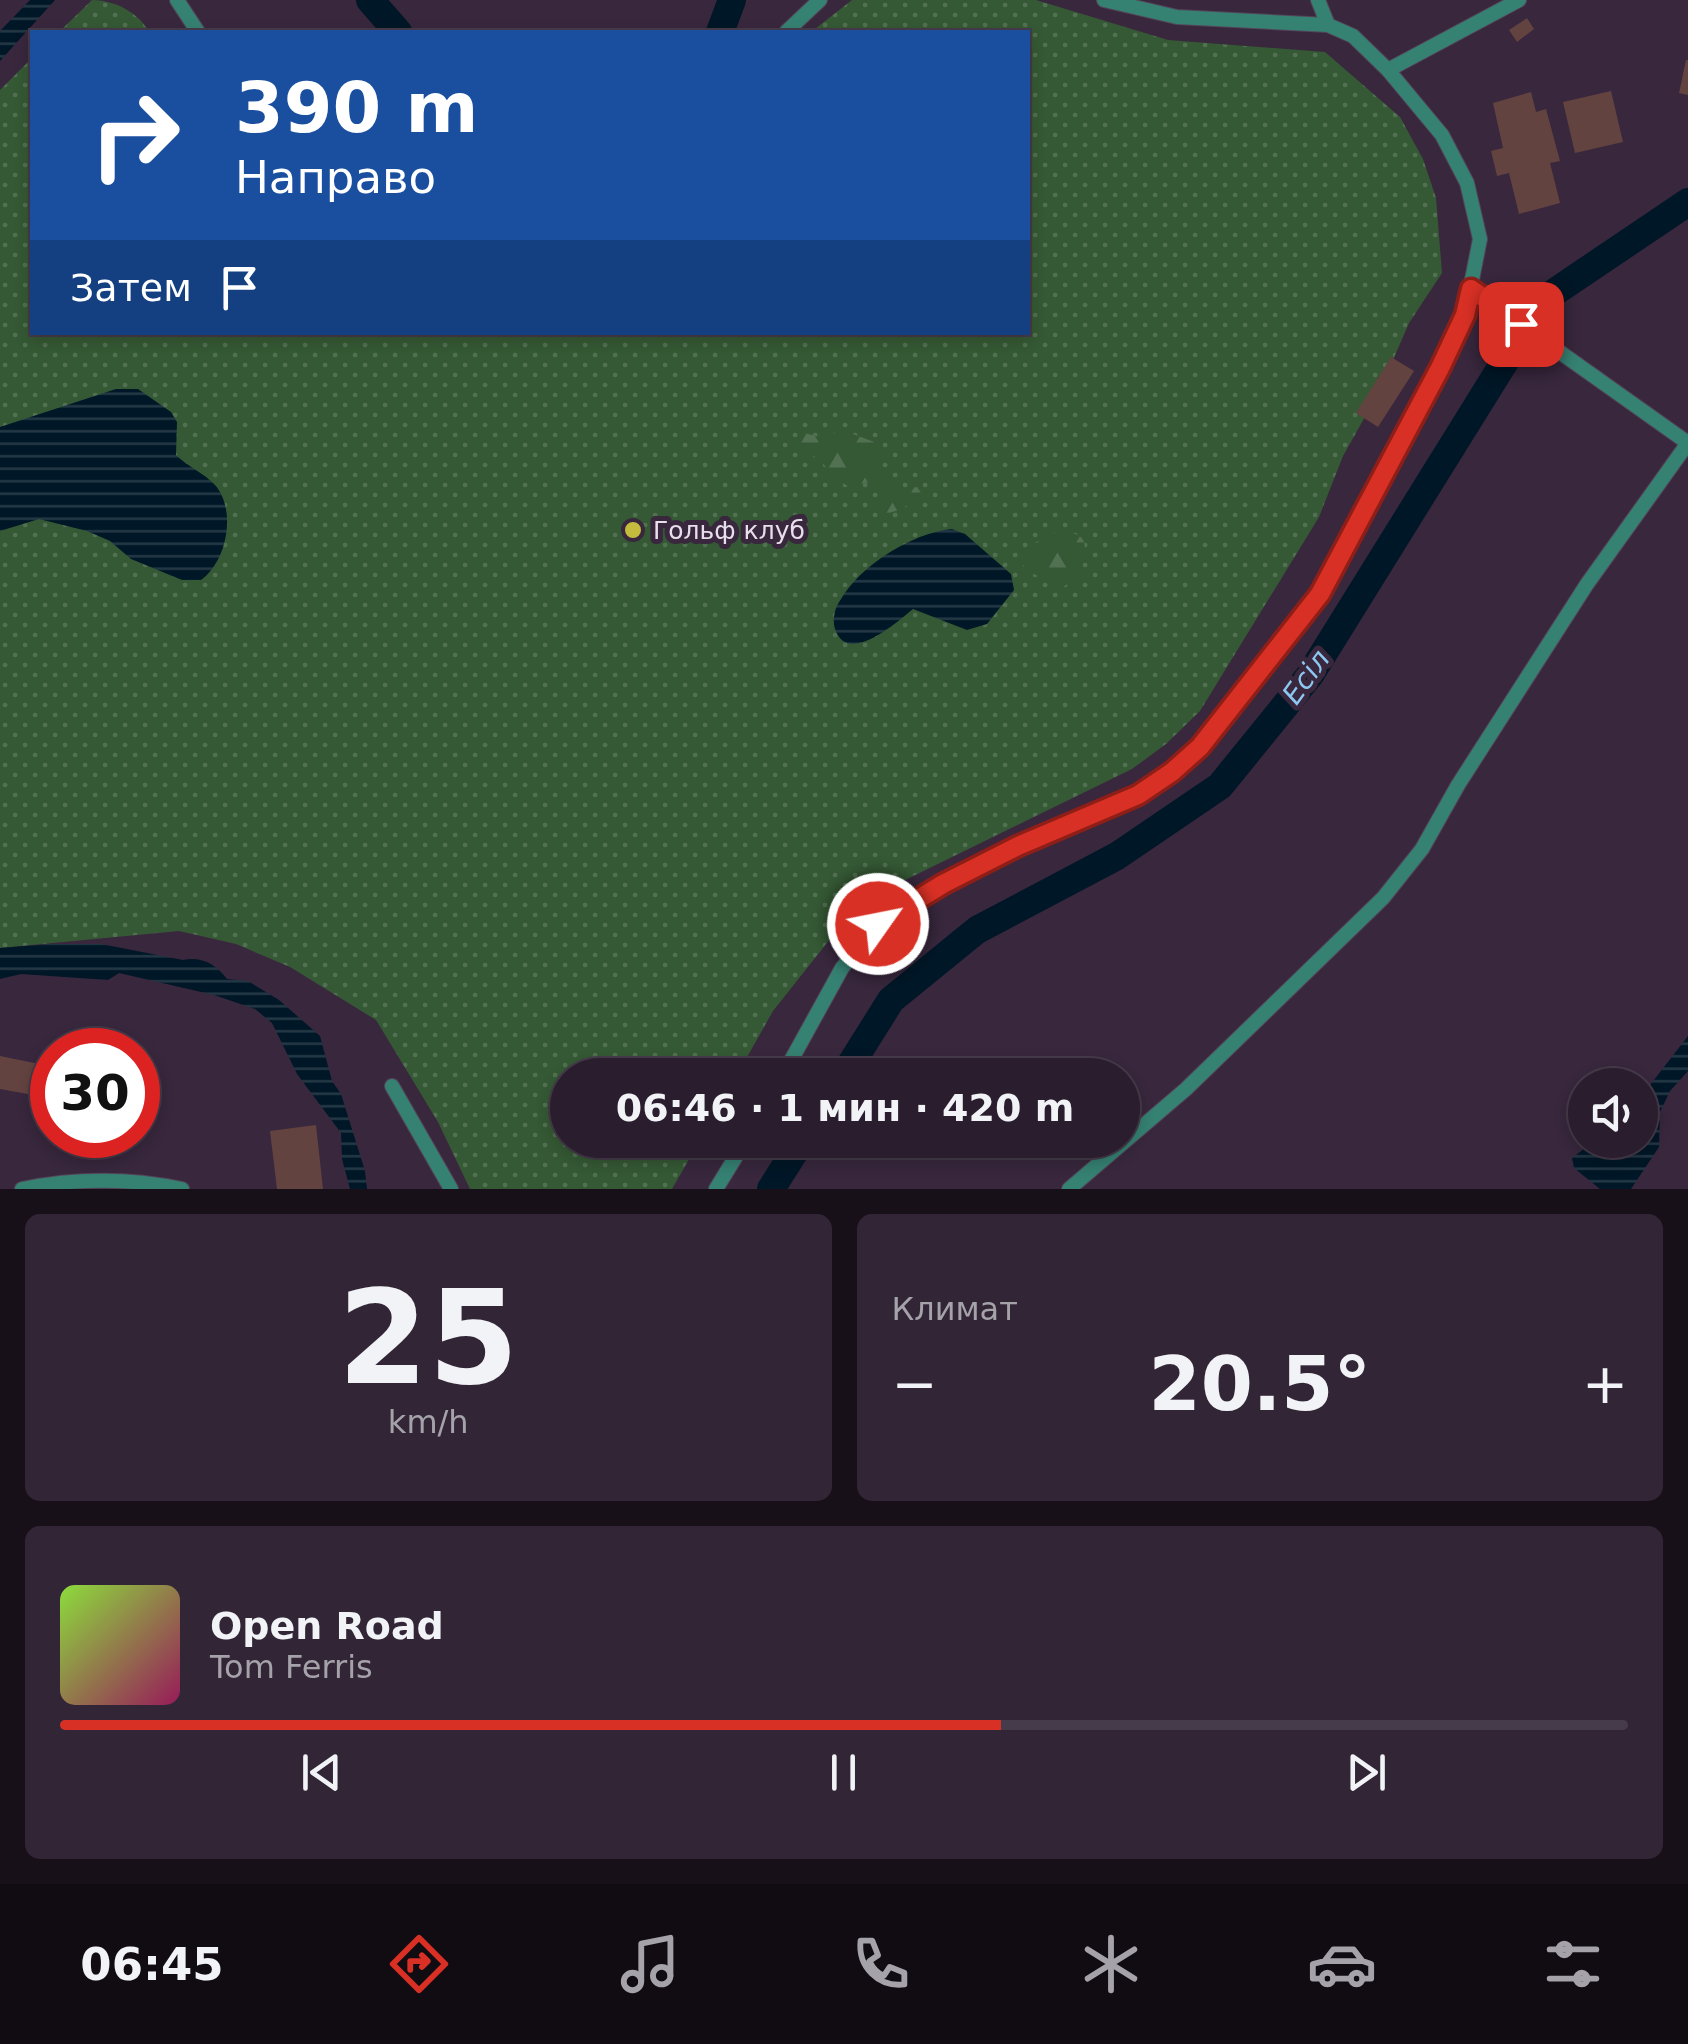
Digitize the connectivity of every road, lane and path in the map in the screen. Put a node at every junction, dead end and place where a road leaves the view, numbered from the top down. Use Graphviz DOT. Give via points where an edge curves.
graph roads {
  1 [pos="177,0"];
  2 [pos="820,0"];
  3 [pos="1104,0"];
  4 [pos="1318,0"];
  5 [pos="1519,0"];
  6 [pos="1328,25"];
  7 [pos="197,30"];
  8 [pos="788,30"];
  9 [pos="1388,70"];
  10 [pos="1471,289"];
  11 [pos="1688,443"];
  12 [pos="792,1058"];
  13 [pos="392,1086"];
  14 [pos="735,1158"];
  15 [pos="22,1189"];
  16 [pos="182,1189"];
  17 [pos="451,1189"];
  18 [pos="716,1189"];
  19 [pos="1069,1189"];
  1 -- 7 [label="street"];
  2 -- 8 [label="street"];
  3 -- 6 [label="street" via="1177,17"];
  4 -- 6 [label="street"];
  5 -- 9 [label="street"];
  6 -- 9 [label="street" via="1353,36"];
  9 -- 10 [label="street" via="1442,135 1468,183 1480,238"];
  10 -- 11 [label="street"];
  10 -- 12 [label="street" via="1440,368 1320,594 1200,747 1138,795 1018,846 878,924 842,968"];
  11 -- 19 [label="street" via="1587,584 1422,849 1383,898 1186,1090"];
  13 -- 17 [label="street"];
  14 -- 18 [label="street"];
  15 -- 16 [label="street" via="63,1181"];
}
